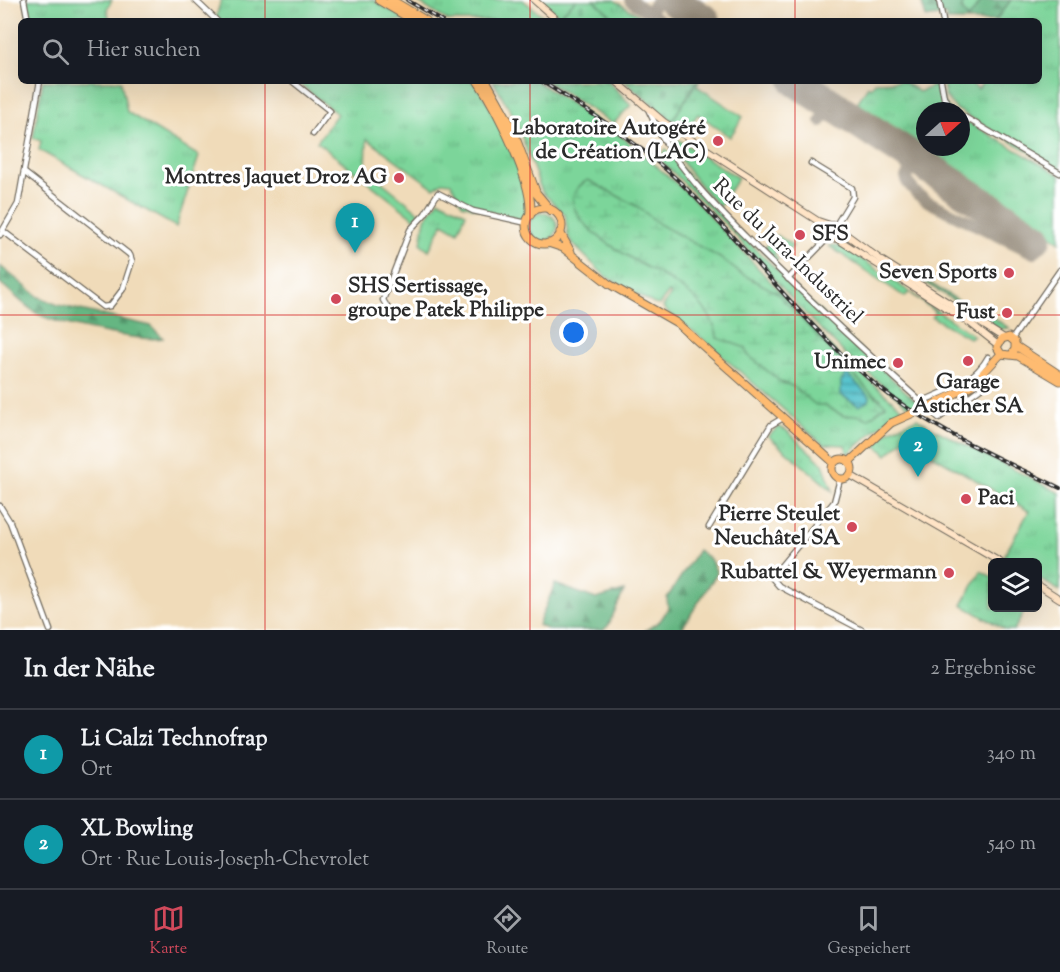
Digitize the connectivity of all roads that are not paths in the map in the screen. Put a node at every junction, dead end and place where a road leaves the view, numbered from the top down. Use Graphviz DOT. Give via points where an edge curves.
graph roads {
  1 [pos="24,0"];
  2 [pos="195,0"];
  3 [pos="379,0"];
  4 [pos="391,0"];
  5 [pos="534,0"];
  6 [pos="939,0"];
  7 [pos="27,18"];
  8 [pos="213,18"];
  9 [pos="410,18"];
  10 [pos="421,18"];
  11 [pos="555,18"];
  12 [pos="942,18"];
  13 [pos="40,84"];
  14 [pos="296,84"];
  15 [pos="480,84"];
  16 [pos="488,84"];
  17 [pos="619,84"];
  18 [pos="941,84"];
  19 [pos="948,102"];
  20 [pos="649,111"];
  21 [pos="970,121"];
  22 [pos="313,134"];
  23 [pos="812,164"];
  24 [pos="25,173"];
  25 [pos="1060,173"];
  26 [pos="550,210"];
  27 [pos="528,219"];
  28 [pos="818,221"];
  29 [pos="835,226"];
  30 [pos="560,232"];
  31 [pos="2,233"];
  32 [pos="826,234"];
  33 [pos="836,238"];
  34 [pos="548,243"];
  35 [pos="572,254"];
  36 [pos="1060,270"];
  37 [pos="788,279"];
  38 [pos="389,310"];
  39 [pos="1004,338"];
  40 [pos="1014,342"];
  41 [pos="998,345"];
  42 [pos="1001,354"];
  43 [pos="1012,354"];
  44 [pos="988,357"];
  45 [pos="1060,375"];
  46 [pos="1060,381"];
  47 [pos="982,387"];
  48 [pos="921,402"];
  49 [pos="783,418"];
  50 [pos="849,462"];
  51 [pos="834,463"];
  52 [pos="850,475"];
  53 [pos="840,478"];
  54 [pos="0,506"];
  55 [pos="709,527"];
  56 [pos="993,558"];
  57 [pos="1042,587"];
  58 [pos="1060,598"];
  59 [pos="50,630"];
  60 [pos="862,630"];
  1 -- 7 [label="street"];
  2 -- 8 [label="street"];
  3 -- 9 [label="highway"];
  4 -- 10 [label="highway"];
  5 -- 11 [label="main road"];
  6 -- 12 [label="street"];
  13 -- 24 [label="street"];
  14 -- 22 [label="street" via="330,111"];
  15 -- 27 [label="highway" via="508,136 530,195"];
  16 -- 26 [label="highway" via="511,126 536,193"];
  17 -- 20 [label="main road"];
  18 -- 19 [label="street"];
  20 -- 28 [label="main road"];
  20 -- 37 [label="street, Rue du Jura-Industriel" via="658,132 700,190"];
  21 -- 25 [label="street"];
  23 -- 29 [label="street" via="852,188 853,197"];
  24 -- 31 [label="street" via="18,204"];
  24 -- 31 [label="street" via="130,255 132,264 123,289 110,306 103,307"];
  26 -- 27 [label="main road" via="541,209"];
  26 -- 30 [label="main road" via="559,217"];
  27 -- 34 [label="main road" via="532,239"];
  27 -- 38 [label="street" via="483,215 438,193 411,230 383,300"];
  28 -- 29 [label="main road"];
  28 -- 32 [label="main road"];
  29 -- 32 [label="main road"];
  29 -- 33 [label="main road"];
  29 -- 39 [label="main road"];
  30 -- 34 [label="main road"];
  30 -- 35 [label="main road"];
  32 -- 33 [label="main road"];
  32 -- 37 [label="street"];
  33 -- 41 [label="main road"];
  34 -- 35 [label="main road"];
  35 -- 49 [label="main road" via="609,284 684,329"];
  36 -- 40 [label="street"];
  37 -- 48 [label="street, Rue du Jura-Industriel"];
  39 -- 40 [label="main road"];
  39 -- 41 [label="main road"];
  40 -- 43 [label="main road"];
  40 -- 45 [label="main road"];
  41 -- 42 [label="main road"];
  42 -- 43 [label="main road"];
  42 -- 50 [label="main road, bridge" via="983,376 959,393 891,423"];
  43 -- 46 [label="main road"];
  44 -- 48 [label="street" via="962,383"];
  47 -- 48 [label="street, Rue du Jura-Industriel" via="939,417"];
  49 -- 51 [label="main road"];
  49 -- 55 [label="street" via="771,425"];
  50 -- 51 [label="main road" via="841,459"];
  50 -- 52 [label="main road"];
  51 -- 53 [label="main road" via="833,474"];
  52 -- 53 [label="main road"];
  52 -- 56 [label="main road"];
  53 -- 60 [label="street" via="834,502 773,577 779,586"];
  54 -- 59 [label="street" via="10,522"];
  57 -- 58 [label="main road"];
}
